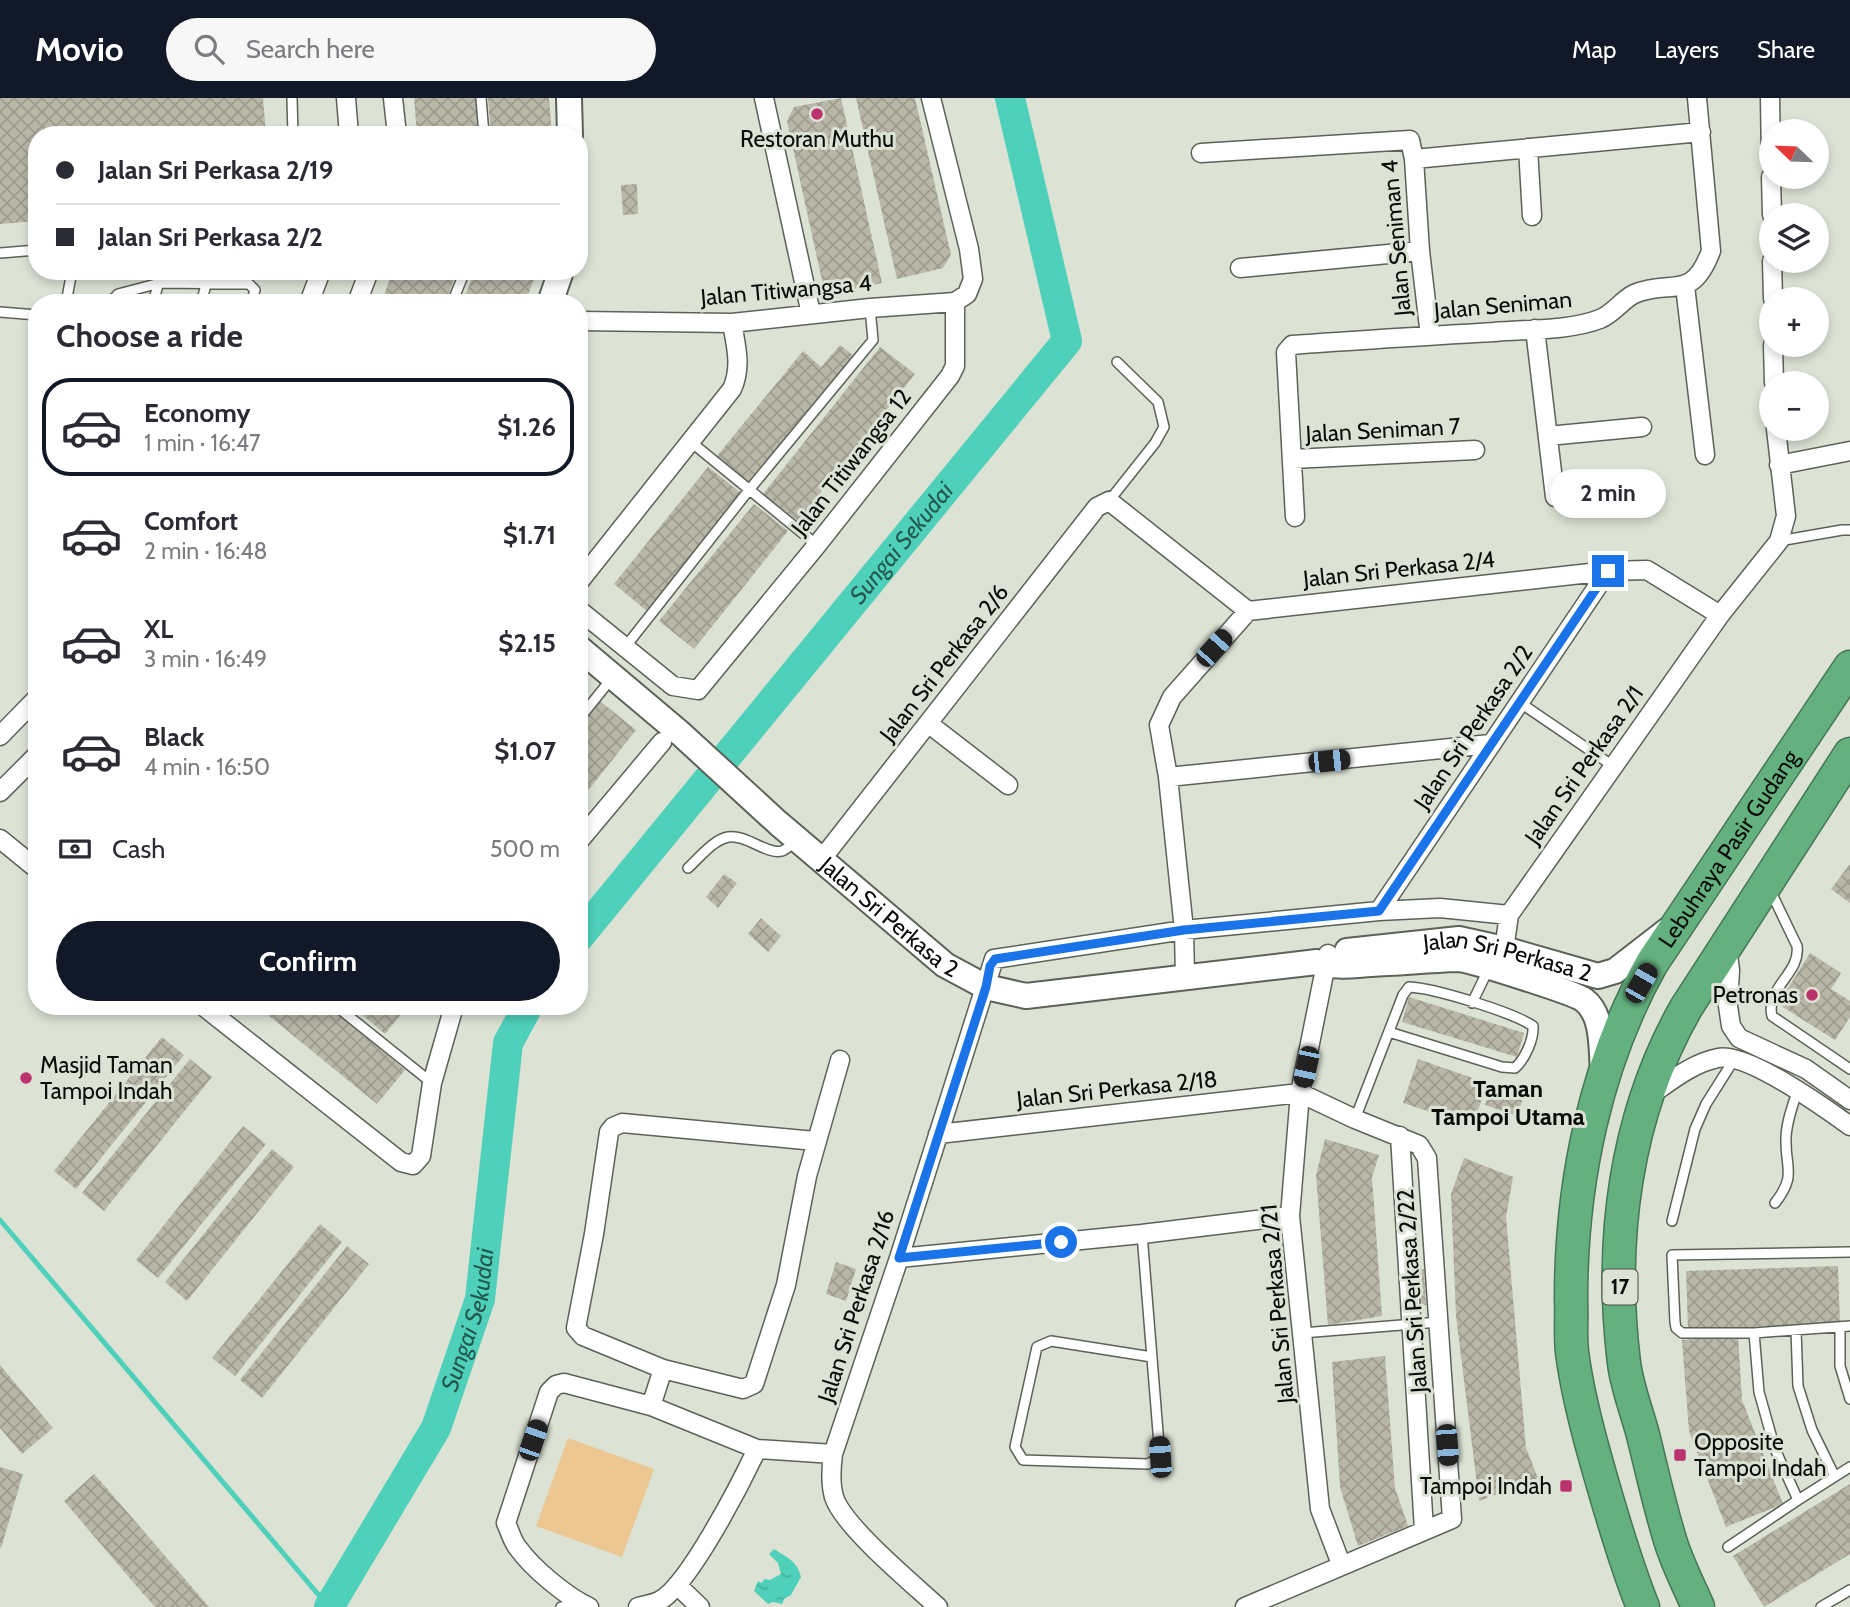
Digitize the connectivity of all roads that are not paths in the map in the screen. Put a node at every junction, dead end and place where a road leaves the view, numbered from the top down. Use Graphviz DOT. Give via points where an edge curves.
graph roads {
  1 [pos="292,98"];
  2 [pos="346,98"];
  3 [pos="393,98"];
  4 [pos="481,98"];
  5 [pos="569,98"];
  6 [pos="764,98"];
  7 [pos="931,98"];
  8 [pos="1698,98"];
  9 [pos="1770,98"];
  10 [pos="1770,119"];
  11 [pos="293,126"];
  12 [pos="348,126"];
  13 [pos="396,126"];
  14 [pos="483,126"];
  15 [pos="570,126"];
  16 [pos="1700,132"];
  17 [pos="1528,148"];
  18 [pos="1201,153"];
  19 [pos="1414,159"];
  20 [pos="1532,216"];
  21 [pos="28,251"];
  22 [pos="1420,251"];
  23 [pos="0,253"];
  24 [pos="1240,268"];
  25 [pos="160,280"];
  26 [pos="160,283"];
  27 [pos="206,285"];
  28 [pos="1685,286"];
  29 [pos="118,294"];
  30 [pos="156,294"];
  31 [pos="204,294"];
  32 [pos="254,294"];
  33 [pos="955,302"];
  34 [pos="870,308"];
  35 [pos="0,312"];
  36 [pos="28,314"];
  37 [pos="811,314"];
  38 [pos="588,321"];
  39 [pos="732,323"];
  40 [pos="1535,329"];
  41 [pos="1430,336"];
  42 [pos="1117,362"];
  43 [pos="1642,427"];
  44 [pos="1548,436"];
  45 [pos="1777,441"];
  46 [pos="691,442"];
  47 [pos="1475,450"];
  48 [pos="1850,451"];
  49 [pos="1705,455"];
  50 [pos="1293,459"];
  51 [pos="1780,465"];
  52 [pos="749,490"];
  53 [pos="1556,497"];
  54 [pos="1109,501"];
  55 [pos="1295,517"];
  56 [pos="1850,530"];
  57 [pos="1779,541"];
  58 [pos="817,545"];
  59 [pos="588,571"];
  60 [pos="1608,571"];
  61 [pos="1248,611"];
  62 [pos="1720,615"];
  63 [pos="588,617"];
  64 [pos="626,646"];
  65 [pos="588,656"];
  66 [pos="1850,667"];
  67 [pos="613,677"];
  68 [pos="1519,702"];
  69 [pos="28,707"];
  70 [pos="588,708"];
  71 [pos="929,724"];
  72 [pos="0,737"];
  73 [pos="672,738"];
  74 [pos="1490,744"];
  75 [pos="1850,754"];
  76 [pos="28,766"];
  77 [pos="1613,766"];
  78 [pos="1168,777"];
  79 [pos="1008,785"];
  80 [pos="0,792"];
  81 [pos="588,831"];
  82 [pos="0,839"];
  83 [pos="797,840"];
  84 [pos="821,860"];
  85 [pos="28,862"];
  86 [pos="688,868"];
  87 [pos="1767,882"];
  88 [pos="1379,911"];
  89 [pos="1509,915"];
  90 [pos="1683,919"];
  91 [pos="1184,930"];
  92 [pos="1727,944"];
  93 [pos="1497,959"];
  94 [pos="1324,961"];
  95 [pos="1185,977"];
  96 [pos="986,987"];
  97 [pos="1472,1003"];
  98 [pos="214,1015"];
  99 [pos="347,1015"];
  100 [pos="451,1015"];
  101 [pos="1389,1031"];
  102 [pos="1735,1058"];
  103 [pos="840,1060"];
  104 [pos="1850,1069"];
  105 [pos="1603,1079"];
  106 [pos="432,1083"];
  107 [pos="1798,1089"];
  108 [pos="1300,1093"];
  109 [pos="1645,1099"];
  110 [pos="1847,1115"];
  111 [pos="1355,1119"];
  112 [pos="938,1134"];
  113 [pos="1399,1136"];
  114 [pos="815,1141"];
  115 [pos="1775,1203"];
  116 [pos="1290,1216"];
  117 [pos="1672,1221"];
  118 [pos="1142,1234"];
  119 [pos="1850,1252"];
  120 [pos="899,1258"];
  121 [pos="1439,1322"];
  122 [pos="1411,1324"];
  123 [pos="1845,1327"];
  124 [pos="1796,1330"];
  125 [pos="1302,1333"];
  126 [pos="1754,1333"];
  127 [pos="1152,1357"];
  128 [pos="663,1369"];
  129 [pos="1850,1399"];
  130 [pos="651,1406"];
  131 [pos="757,1450"];
  132 [pos="833,1454"];
  133 [pos="1850,1466"];
  134 [pos="1834,1475"];
  135 [pos="1798,1500"];
  136 [pos="1423,1530"];
  137 [pos="1728,1548"];
  138 [pos="1341,1564"];
  139 [pos="677,1585"];
  140 [pos="1850,1590"];
  141 [pos="917,1600"];
  142 [pos="576,1605"];
  143 [pos="638,1607"];
  144 [pos="701,1607"];
  145 [pos="937,1607"];
  146 [pos="1245,1607"];
  147 [pos="1643,1607"];
  148 [pos="1698,1607"];
  149 [pos="1821,1607"];
  1 -- 11 [label="lane"];
  2 -- 12 [label="street"];
  3 -- 13 [label="street"];
  4 -- 14 [label="lane"];
  5 -- 15 [label="street"];
  6 -- 37 [label="street"];
  7 -- 33 [label="street" via="974,279 967,294"];
  8 -- 16 [label="street"];
  9 -- 10 [label="street"];
  16 -- 17 [label="street"];
  16 -- 28 [label="street" via="1711,251 1703,271"];
  17 -- 19 [label="street"];
  17 -- 20 [label="street"];
  18 -- 19 [label="street, Jalan Seniman 4" via="1407,139"];
  19 -- 22 [label="street, Jalan Seniman 4"];
  21 -- 23 [label="lane"];
  22 -- 24 [label="street"];
  22 -- 41 [label="street, Jalan Seniman 4"];
  25 -- 26 [label="lane"];
  26 -- 27 [label="lane"];
  26 -- 29 [label="lane"];
  26 -- 30 [label="lane"];
  27 -- 31 [label="lane"];
  27 -- 32 [label="lane" via="250,284"];
  28 -- 40 [label="street, Jalan Seniman" via="1633,295 1604,318 1589,323"];
  28 -- 49 [label="street"];
  33 -- 34 [label="street, Jalan Titiwangsa 4"];
  33 -- 58 [label="street, Jalan Titiwangsa 12" via="950,376"];
  34 -- 37 [label="street, Jalan Titiwangsa 4"];
  34 -- 52 [label="lane" via="873,340"];
  35 -- 36 [label="lane"];
  37 -- 39 [label="street, Jalan Titiwangsa 4"];
  38 -- 39 [label="street, Jalan Titiwangsa 4"];
  39 -- 46 [label="street" via="737,378"];
  40 -- 41 [label="street, Jalan Seniman"];
  40 -- 44 [label="street"];
  41 -- 50 [label="street, Jalan Seniman" via="1288,347"];
  42 -- 54 [label="lane" via="1158,402 1164,427"];
  43 -- 44 [label="street"];
  44 -- 53 [label="street"];
  45 -- 51 [label="street"];
  46 -- 52 [label="lane"];
  46 -- 59 [label="street"];
  47 -- 50 [label="street, Jalan Seniman 7"];
  48 -- 51 [label="street"];
  50 -- 55 [label="street, Jalan Seniman"];
  51 -- 57 [label="street" via="1786,516"];
  52 -- 58 [label="lane"];
  52 -- 64 [label="lane"];
  54 -- 61 [label="street"];
  54 -- 71 [label="street, Jalan Sri Perkasa 2/6" via="1097,507"];
  56 -- 57 [label="lane"];
  57 -- 62 [label="street, Jalan Sri Perkasa 2/1"];
  58 -- 64 [label="street, Jalan Titiwangsa 12" via="698,690 673,686"];
  60 -- 61 [label="street, Jalan Sri Perkasa 2/4"];
  60 -- 62 [label="street, Jalan Sri Perkasa 2/4" via="1647,570"];
  60 -- 68 [label="street, Jalan Sri Perkasa 2/2"];
  61 -- 78 [label="street" via="1172,697 1159,725"];
  62 -- 77 [label="street, Jalan Sri Perkasa 2/1"];
  63 -- 64 [label="street, Jalan Titiwangsa 12"];
  65 -- 67 [label="street, Jalan Sri Perkasa 2"];
  66 -- 90 [label="highway, Lebuhraya Pasir Gudang / 17"];
  67 -- 70 [label="lane"];
  67 -- 73 [label="street, Jalan Sri Perkasa 2"];
  68 -- 74 [label="street, Jalan Sri Perkasa 2/2"];
  68 -- 77 [label="lane"];
  69 -- 72 [label="street"];
  71 -- 79 [label="street"];
  71 -- 84 [label="street, Jalan Sri Perkasa 2/6"];
  73 -- 81 [label="street"];
  73 -- 83 [label="street, Jalan Sri Perkasa 2" via="741,789"];
  74 -- 78 [label="street"];
  74 -- 88 [label="street, Jalan Sri Perkasa 2/2"];
  75 -- 87 [label="highway, Lebuhraya Pasir Gudang / 17"];
  76 -- 80 [label="street"];
  77 -- 89 [label="street, Jalan Sri Perkasa 2/1"];
  78 -- 91 [label="street"];
  82 -- 85 [label="street"];
  83 -- 84 [label="street, Jalan Sri Perkasa 2"];
  83 -- 86 [label="lane" via="777,851 738,836 727,837"];
  84 -- 96 [label="street, Jalan Sri Perkasa 2" via="945,965"];
  87 -- 92 [label="highway, Lebuhraya Pasir Gudang / 17"];
  87 -- 104 [label="lane" via="1798,953 1773,997 1772,1016"];
  88 -- 89 [label="street" via="1440,908"];
  88 -- 91 [label="street"];
  89 -- 93 [label="street, Jalan Sri Perkasa 2/1"];
  90 -- 93 [label="street, Jalan Sri Perkasa 2" via="1615,971 1598,976"];
  90 -- 105 [label="highway, Lebuhraya Pasir Gudang / 17" via="1630,1002"];
  91 -- 95 [label="street"];
  91 -- 96 [label="street, Jalan Sri Perkasa 2/16" via="999,957 990,966"];
  92 -- 109 [label="highway, Lebuhraya Pasir Gudang / 17" via="1669,1038"];
  92 -- 110 [label="street" via="1731,1026 1740,1038 1806,1069"];
  93 -- 94 [label="street, Jalan Sri Perkasa 2"];
  93 -- 97 [label="lane"];
  93 -- 105 [label="street, Jalan Sri Perkasa 2" via="1585,1000 1600,1030"];
  94 -- 95 [label="street, Jalan Sri Perkasa 2"];
  94 -- 108 [label="street, Jalan Sri Perkasa 2/21"];
  95 -- 96 [label="street, Jalan Sri Perkasa 2" via="1026,996"];
  96 -- 112 [label="street, Jalan Sri Perkasa 2/16"];
  97 -- 101 [label="lane" via="1409,988"];
  97 -- 101 [label="lane" via="1533,1026 1522,1062 1515,1068"];
  98 -- 106 [label="street" via="401,1162 413,1166 421,1156"];
  99 -- 106 [label="lane"];
  100 -- 106 [label="street"];
  101 -- 111 [label="lane"];
  102 -- 107 [label="street"];
  102 -- 109 [label="street" via="1703,1062"];
  102 -- 117 [label="lane" via="1695,1129"];
  103 -- 114 [label="street"];
  105 -- 147 [label="highway, Lebuhraya Pasir Gudang / 17" via="1577,1195 1571,1268 1572,1350 1597,1464"];
  107 -- 110 [label="street"];
  107 -- 115 [label="lane" via="1785,1140 1790,1170"];
  108 -- 111 [label="street"];
  108 -- 112 [label="street, Jalan Sri Perkasa 2/18"];
  108 -- 116 [label="street, Jalan Sri Perkasa 2/21"];
  109 -- 148 [label="highway, Lebuhraya Pasir Gudang / 17" via="1622,1208 1619,1280 1624,1365 1671,1544"];
  111 -- 113 [label="street"];
  112 -- 120 [label="street, Jalan Sri Perkasa 2/16"];
  113 -- 121 [label="street, Jalan Sri Perkasa 2/22" via="1419,1145 1427,1158"];
  113 -- 122 [label="street"];
  114 -- 128 [label="street" via="786,1285 754,1384 744,1389"];
  114 -- 128 [label="street" via="622,1123 609,1132 576,1328 583,1336"];
  116 -- 118 [label="street"];
  116 -- 125 [label="street, Jalan Sri Perkasa 2/21"];
  118 -- 120 [label="street"];
  118 -- 127 [label="lane"];
  119 -- 126 [label="lane" via="1672,1255 1676,1328 1689,1335"];
  120 -- 132 [label="street, Jalan Sri Perkasa 2/16"];
  121 -- 122 [label="lane"];
  121 -- 136 [label="street, Jalan Sri Perkasa 2/22" via="1452,1519"];
  122 -- 125 [label="lane"];
  122 -- 136 [label="street"];
  123 -- 124 [label="lane"];
  123 -- 129 [label="lane" via="1840,1367"];
  124 -- 126 [label="lane"];
  124 -- 134 [label="lane" via="1798,1386 1812,1430"];
  125 -- 138 [label="street, Jalan Sri Perkasa 2/21" via="1320,1509"];
  126 -- 135 [label="lane" via="1759,1392 1775,1449"];
  127 -- 127 [label="lane" via="1160,1457 1148,1464 1023,1460 1016,1447 1037,1347 1051,1341"];
  128 -- 130 [label="street"];
  130 -- 131 [label="street"];
  130 -- 142 [label="street" via="564,1383 549,1391 506,1523 516,1547"];
  131 -- 132 [label="street"];
  131 -- 139 [label="street" via="738,1489"];
  132 -- 141 [label="street, Jalan Sri Perkasa 2/16" via="830,1475 835,1499 847,1521"];
  133 -- 134 [label="lane"];
  134 -- 135 [label="lane"];
  135 -- 137 [label="lane"];
  136 -- 138 [label="street"];
  138 -- 146 [label="street"];
  139 -- 143 [label="street" via="661,1601"];
  139 -- 144 [label="street"];
  140 -- 149 [label="lane"];
  141 -- 145 [label="street, Jalan Sri Perkasa 2/16"];
}
